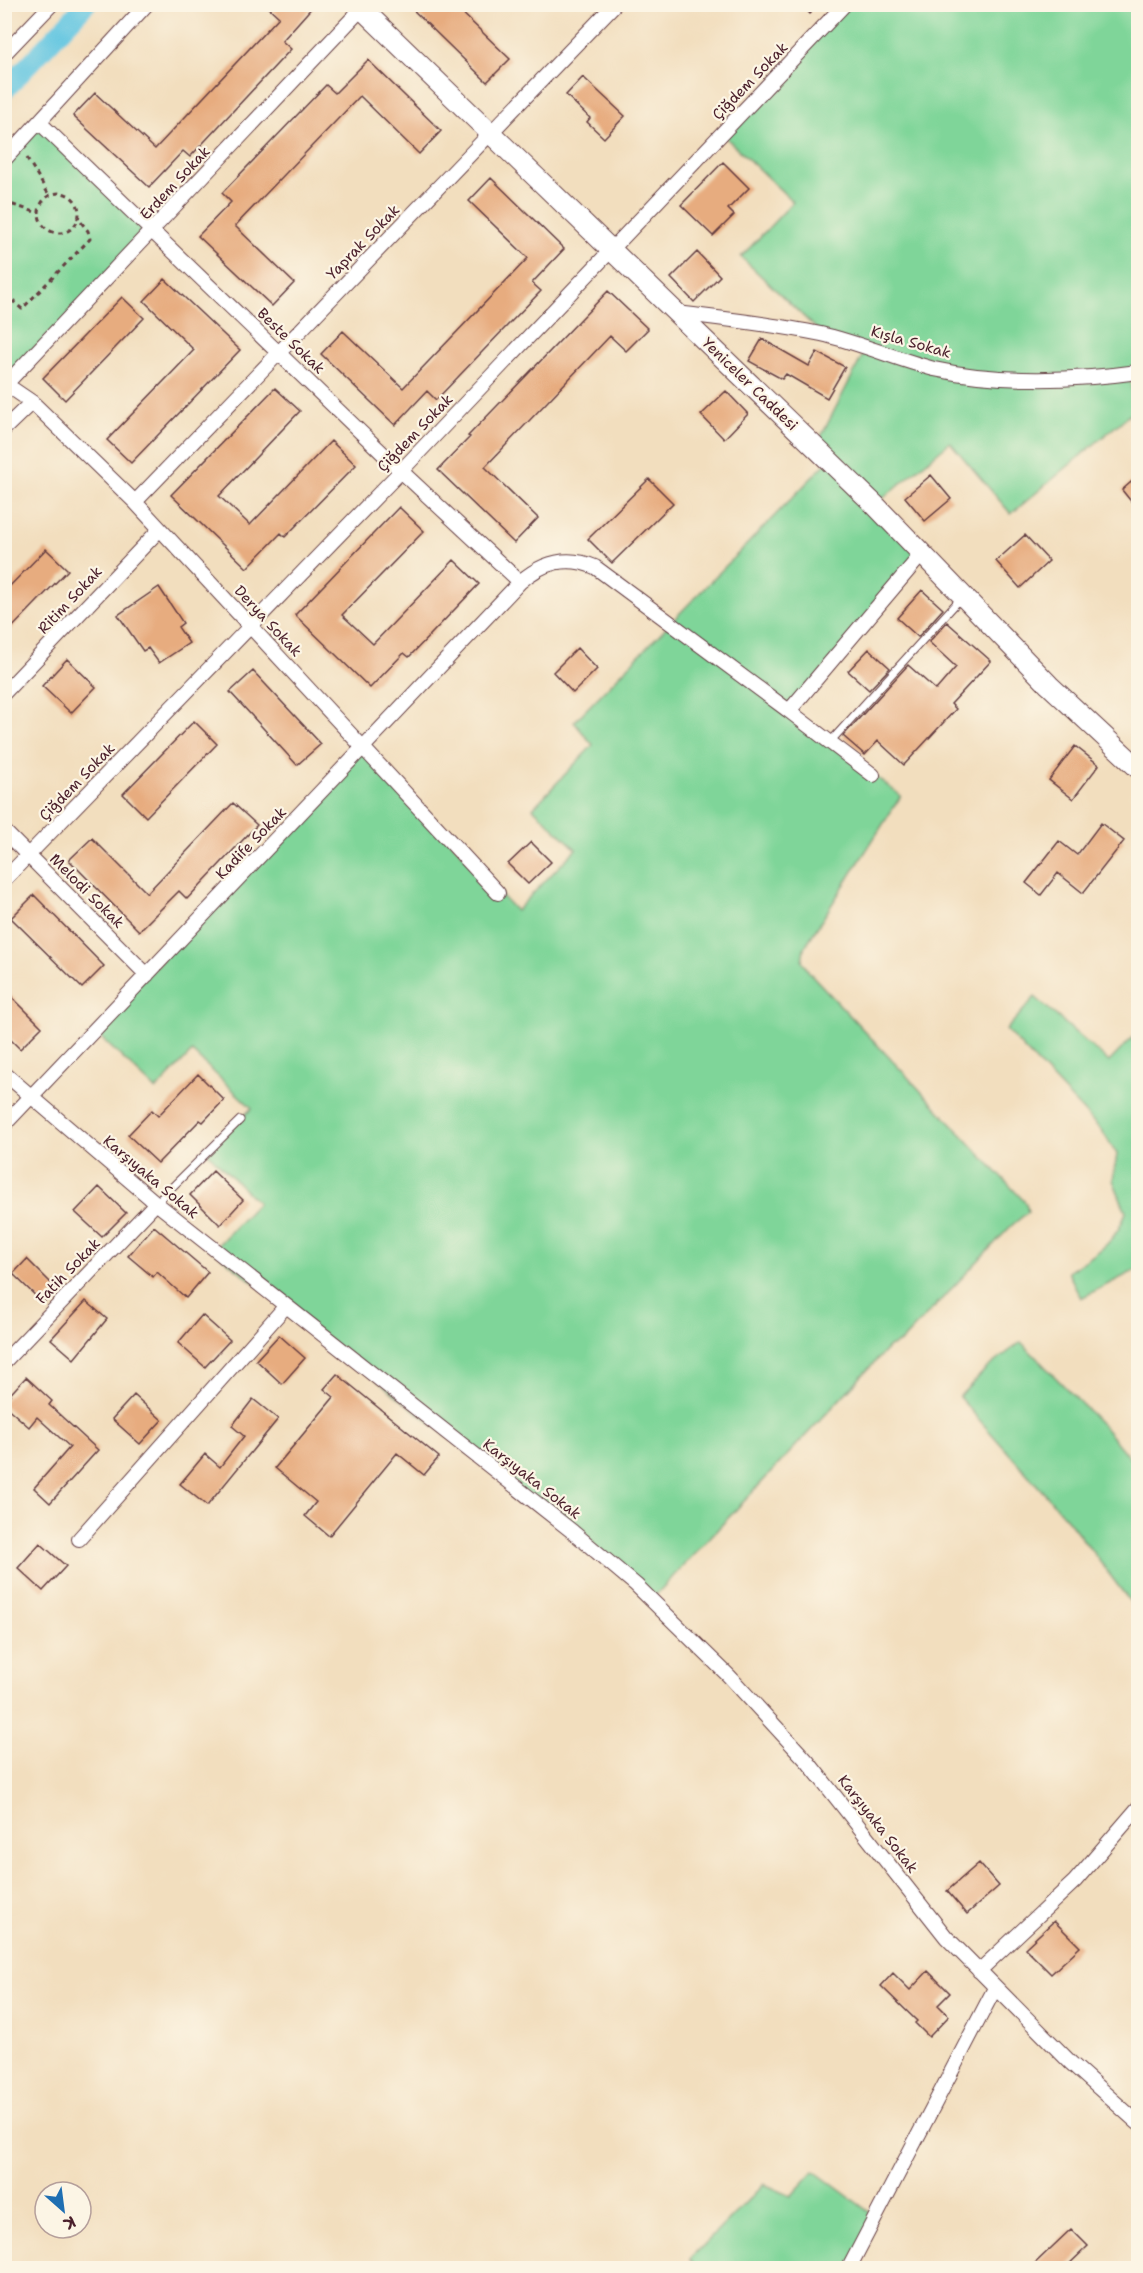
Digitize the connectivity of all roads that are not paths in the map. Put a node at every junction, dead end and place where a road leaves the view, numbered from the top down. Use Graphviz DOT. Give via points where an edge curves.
graph roads {
  1 [pos="52,4"];
  2 [pos="147,4"];
  3 [pos="615,4"];
  4 [pos="845,4"];
  5 [pos="362,6"];
  6 [pos="4,54"];
  7 [pos="39,122"];
  8 [pos="490,134"];
  9 [pos="4,160"];
  10 [pos="153,230"];
  11 [pos="612,250"];
  12 [pos="676,313"];
  13 [pos="279,353"];
  14 [pos="1138,372"];
  15 [pos="5,383"];
  16 [pos="32,402"];
  17 [pos="4,429"];
  18 [pos="401,471"];
  19 [pos="135,502"];
  20 [pos="160,529"];
  21 [pos="922,554"];
  22 [pos="520,582"];
  23 [pos="963,596"];
  24 [pos="250,626"];
  25 [pos="4,693"];
  26 [pos="789,711"];
  27 [pos="830,742"];
  28 [pos="363,748"];
  29 [pos="1138,768"];
  30 [pos="873,775"];
  31 [pos="4,831"];
  32 [pos="29,855"];
  33 [pos="4,880"];
  34 [pos="498,893"];
  35 [pos="147,975"];
  36 [pos="4,1073"];
  37 [pos="32,1097"];
  38 [pos="240,1120"];
  39 [pos="4,1125"];
  40 [pos="156,1203"];
  41 [pos="285,1307"];
  42 [pos="4,1362"];
  43 [pos="79,1539"];
  44 [pos="1138,1808"];
  45 [pos="979,1971"];
  46 [pos="995,1988"];
  47 [pos="1138,2123"];
  48 [pos="849,2268"];
  1 -- 6 [label="street"];
  2 -- 7 [label="street"];
  3 -- 8 [label="street, Yaprak Sokak"];
  4 -- 11 [label="street, Çiğdem Sokak"];
  5 -- 8 [label="street, Yeniceler Caddesi"];
  5 -- 10 [label="street, Erdem Sokak"];
  7 -- 9 [label="street"];
  7 -- 10 [label="street, Beste Sokak"];
  8 -- 11 [label="street, Yeniceler Caddesi"];
  8 -- 13 [label="street, Yaprak Sokak"];
  10 -- 13 [label="street, Beste Sokak"];
  10 -- 15 [label="street, Erdem Sokak"];
  11 -- 12 [label="street, Yeniceler Caddesi"];
  11 -- 18 [label="street, Çiğdem Sokak"];
  12 -- 14 [label="street, Kışla Sokak" via="824,335 936,369 971,374 1047,378"];
  12 -- 21 [label="street, Yeniceler Caddesi"];
  13 -- 18 [label="street, Beste Sokak"];
  13 -- 19 [label="street, Yaprak Sokak"];
  15 -- 16 [label="street, Derya Sokak"];
  16 -- 17 [label="street"];
  16 -- 19 [label="street, Derya Sokak"];
  18 -- 22 [label="street, Beste Sokak"];
  18 -- 24 [label="street, Çiğdem Sokak"];
  19 -- 20 [label="street, Derya Sokak"];
  20 -- 24 [label="street, Derya Sokak"];
  20 -- 25 [label="street, Ritim Sokak"];
  21 -- 23 [label="street, Yeniceler Caddesi"];
  21 -- 26 [label="street"];
  22 -- 26 [label="street, Kadife Sokak" via="536,570 566,560 596,567"];
  22 -- 28 [label="street, Kadife Sokak"];
  23 -- 27 [label="lane"];
  23 -- 29 [label="street, Yeniceler Caddesi" via="1049,685"];
  24 -- 28 [label="street, Derya Sokak"];
  24 -- 32 [label="street, Çiğdem Sokak"];
  26 -- 27 [label="street, Kadife Sokak"];
  27 -- 30 [label="street, Kadife Sokak"];
  28 -- 34 [label="street, Derya Sokak"];
  28 -- 35 [label="street, Kadife Sokak"];
  31 -- 32 [label="street, Melodi Sokak"];
  32 -- 33 [label="street, Çiğdem Sokak"];
  32 -- 35 [label="street, Melodi Sokak"];
  35 -- 37 [label="street, Kadife Sokak"];
  36 -- 37 [label="street, Karşıyaka Sokak"];
  37 -- 39 [label="street, Kadife Sokak"];
  37 -- 40 [label="street, Karşıyaka Sokak"];
  38 -- 40 [label="lane"];
  40 -- 41 [label="street, Karşıyaka Sokak"];
  40 -- 42 [label="street, Fatih Sokak"];
  41 -- 43 [label="street"];
  41 -- 45 [label="street, Karşıyaka Sokak" via="573,1532 681,1626 808,1762 939,1930"];
  44 -- 45 [label="street" via="1075,1881"];
  45 -- 46 [label="street, Karşıyaka Sokak"];
  46 -- 47 [label="street, Karşıyaka Sokak"];
  46 -- 48 [label="street"];
}
